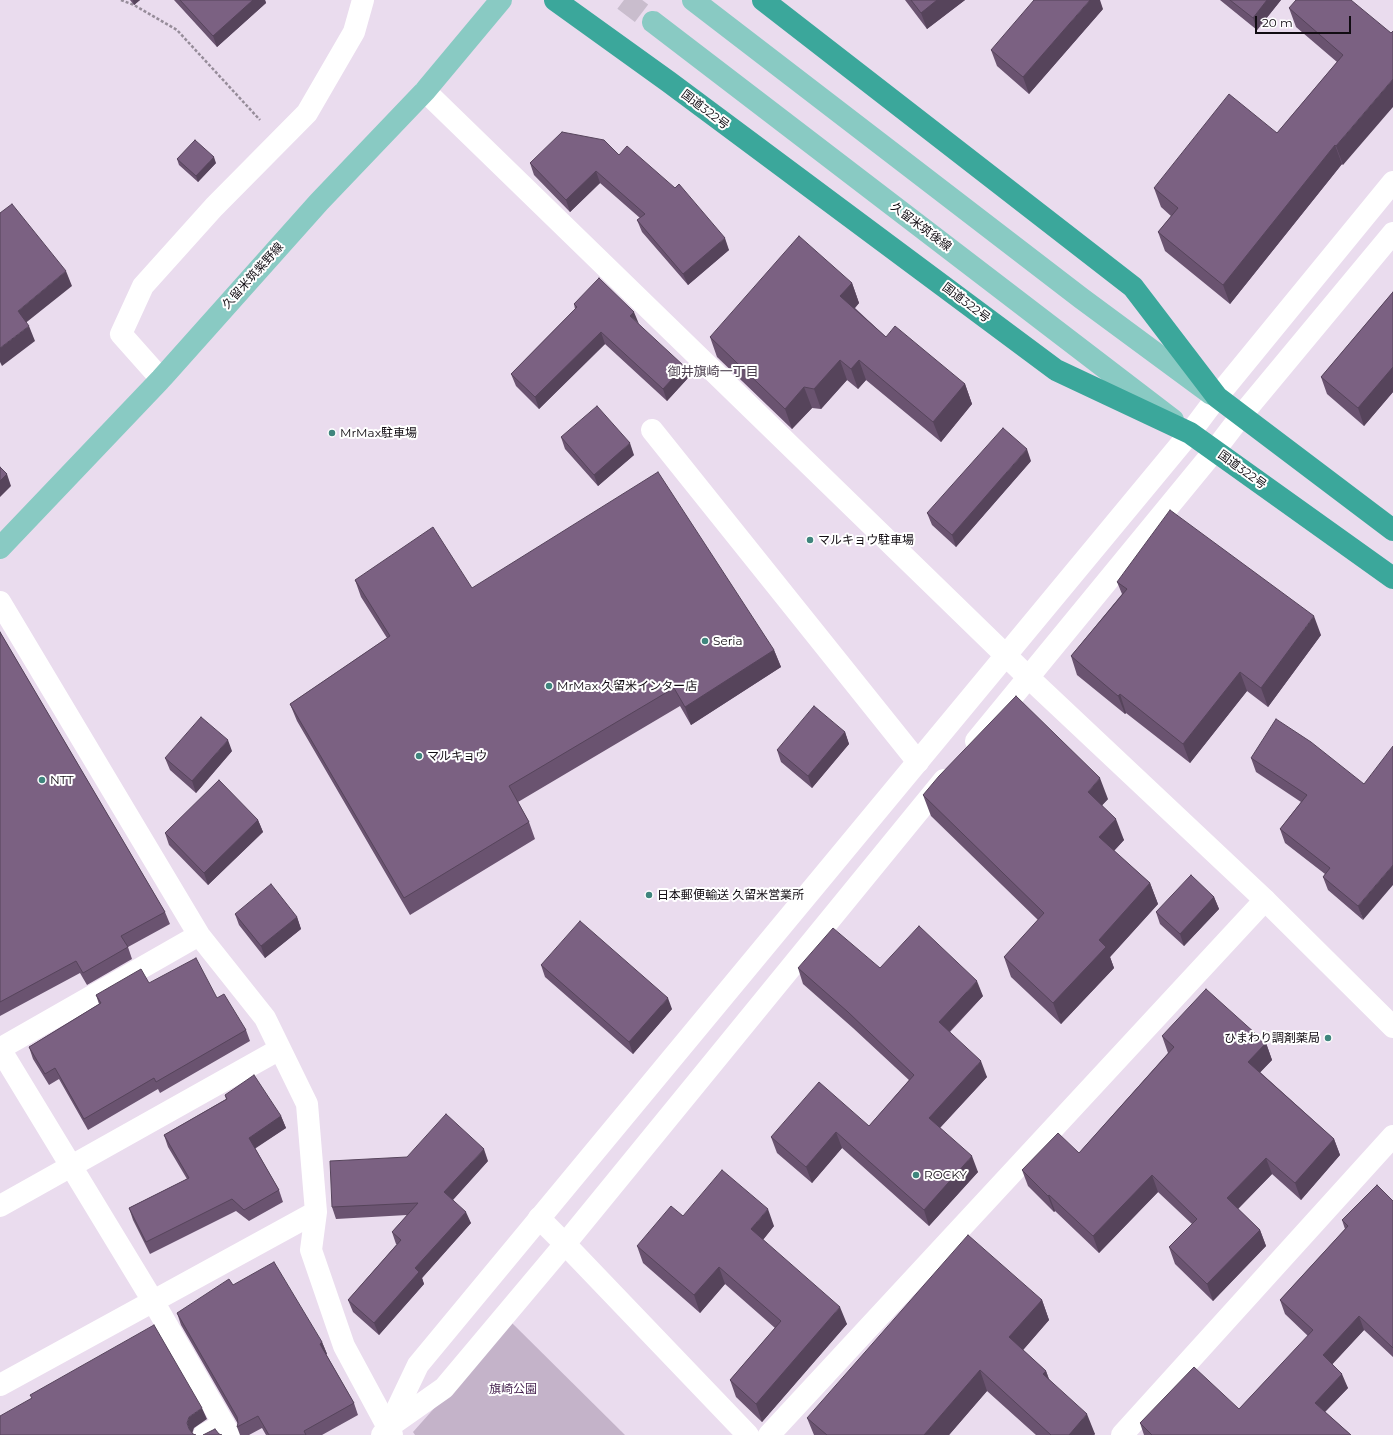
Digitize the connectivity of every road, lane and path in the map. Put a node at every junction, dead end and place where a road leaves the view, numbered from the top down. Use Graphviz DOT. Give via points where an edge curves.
graph roads {
  1 [pos="121,0"];
  2 [pos="363,0"];
  3 [pos="501,0"];
  4 [pos="555,0"];
  5 [pos="693,0"];
  6 [pos="763,0"];
  7 [pos="653,22"];
  8 [pos="425,91"];
  9 [pos="280,140"];
  10 [pos="1393,182"];
  11 [pos="1393,234"];
  12 [pos="161,379"];
  13 [pos="1217,397"];
  14 [pos="1240,416"];
  15 [pos="652,430"];
  16 [pos="1190,433"];
  17 [pos="1215,450"];
  18 [pos="1393,530"];
  19 [pos="0,548"];
  20 [pos="1393,578"];
  21 [pos="0,602"];
  22 [pos="1006,655"];
  23 [pos="1028,677"];
  24 [pos="918,762"];
  25 [pos="1265,900"];
  26 [pos="199,935"];
  27 [pos="1393,1027"];
  28 [pos="0,1049"];
  29 [pos="280,1049"];
  30 [pos="1393,1136"];
  31 [pos="70,1166"];
  32 [pos="0,1206"];
  33 [pos="316,1212"];
  34 [pos="538,1218"];
  35 [pos="565,1244"];
  36 [pos="153,1301"];
  37 [pos="0,1385"];
  38 [pos="227,1429"];
  39 [pos="387,1433"];
  40 [pos="204,1435"];
  41 [pos="748,1435"];
  42 [pos="769,1435"];
  43 [pos="1122,1435"];
  1 -- 9 [label="path" via="177,30"];
  2 -- 9 [label="street" via="354,32 307,113"];
  3 -- 8 [label="main road, 久留米筑紫野線"];
  4 -- 16 [label="highway, 国道322号" via="1056,370"];
  5 -- 13 [label="main road" via="1081,298"];
  6 -- 13 [label="highway" via="1133,287"];
  7 -- 16 [label="main road, 久留米筑後線"];
  8 -- 12 [label="main road, 久留米筑紫野線" via="319,202"];
  8 -- 22 [label="street"];
  9 -- 12 [label="street" via="214,206 143,286 121,334"];
  10 -- 13 [label="street"];
  11 -- 14 [label="street"];
  12 -- 19 [label="main road, 久留米筑紫野線"];
  13 -- 14 [label="highway"];
  13 -- 16 [label="street"];
  14 -- 17 [label="street"];
  14 -- 18 [label="highway"];
  15 -- 24 [label="street"];
  16 -- 17 [label="highway, 国道322号"];
  16 -- 22 [label="street"];
  17 -- 20 [label="highway, 国道322号"];
  17 -- 23 [label="street"];
  21 -- 26 [label="street"];
  22 -- 23 [label="street"];
  22 -- 24 [label="street"];
  23 -- 25 [label="street"];
  23 -- 35 [label="street"];
  24 -- 34 [label="street"];
  25 -- 27 [label="street"];
  25 -- 42 [label="street"];
  26 -- 28 [label="street"];
  26 -- 29 [label="street" via="265,1018"];
  28 -- 31 [label="street"];
  29 -- 31 [label="street"];
  29 -- 33 [label="street" via="307,1104"];
  30 -- 43 [label="street"];
  31 -- 32 [label="street"];
  31 -- 36 [label="street"];
  33 -- 36 [label="street"];
  33 -- 39 [label="street" via="311,1250 344,1346"];
  34 -- 35 [label="street"];
  34 -- 39 [label="street" via="418,1365"];
  35 -- 39 [label="street" via="444,1388"];
  35 -- 41 [label="street"];
  36 -- 37 [label="street"];
  36 -- 38 [label="street"];
  38 -- 40 [label="street"];
}
